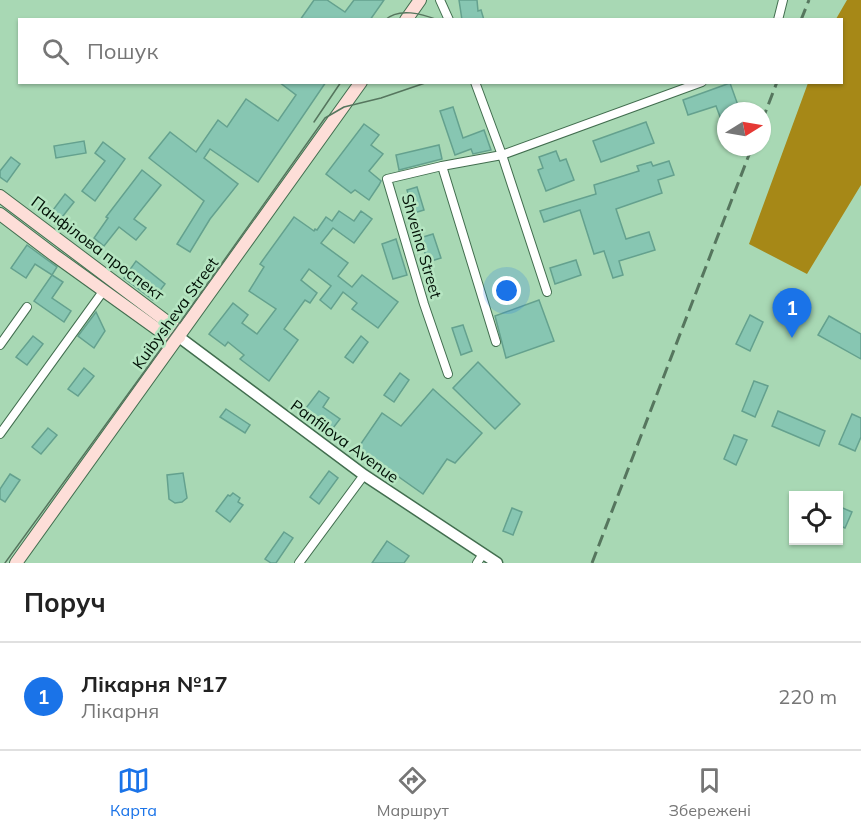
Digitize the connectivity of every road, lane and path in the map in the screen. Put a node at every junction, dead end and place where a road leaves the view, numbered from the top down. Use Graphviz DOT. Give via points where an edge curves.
graph roads {
  1 [pos="420,0"];
  2 [pos="440,0"];
  3 [pos="783,0"];
  4 [pos="407,18"];
  5 [pos="448,18"];
  6 [pos="778,18"];
  7 [pos="360,84"];
  8 [pos="476,84"];
  9 [pos="697,84"];
  10 [pos="502,155"];
  11 [pos="442,166"];
  12 [pos="0,196"];
  13 [pos="0,214"];
  14 [pos="104,290"];
  15 [pos="547,292"];
  16 [pos="27,307"];
  17 [pos="177,333"];
  18 [pos="496,342"];
  19 [pos="0,345"];
  20 [pos="448,374"];
  21 [pos="0,434"];
  22 [pos="364,475"];
  23 [pos="480,559"];
  24 [pos="16,563"];
  25 [pos="299,563"];
  26 [pos="497,563"];
  1 -- 4 [label="main road"];
  2 -- 5 [label="street"];
  3 -- 6 [label="street"];
  7 -- 17 [label="main road, Kuibysheva Street"];
  8 -- 10 [label="street"];
  9 -- 10 [label="street, Shveina Street"];
  10 -- 11 [label="street, Shveina Street"];
  10 -- 15 [label="street"];
  11 -- 18 [label="street"];
  11 -- 20 [label="street, Shveina Street" via="387,179"];
  12 -- 17 [label="main road, Панфілова проспект"];
  13 -- 14 [label="main road"];
  14 -- 17 [label="main road" via="169,338"];
  14 -- 21 [label="street"];
  16 -- 19 [label="street"];
  17 -- 22 [label="street, Panfilova Avenue"];
  17 -- 24 [label="main road, Kuibysheva Street"];
  22 -- 23 [label="street, Panfilova Avenue"];
  22 -- 25 [label="street"];
  23 -- 26 [label="street, Panfilova Avenue"];
}
